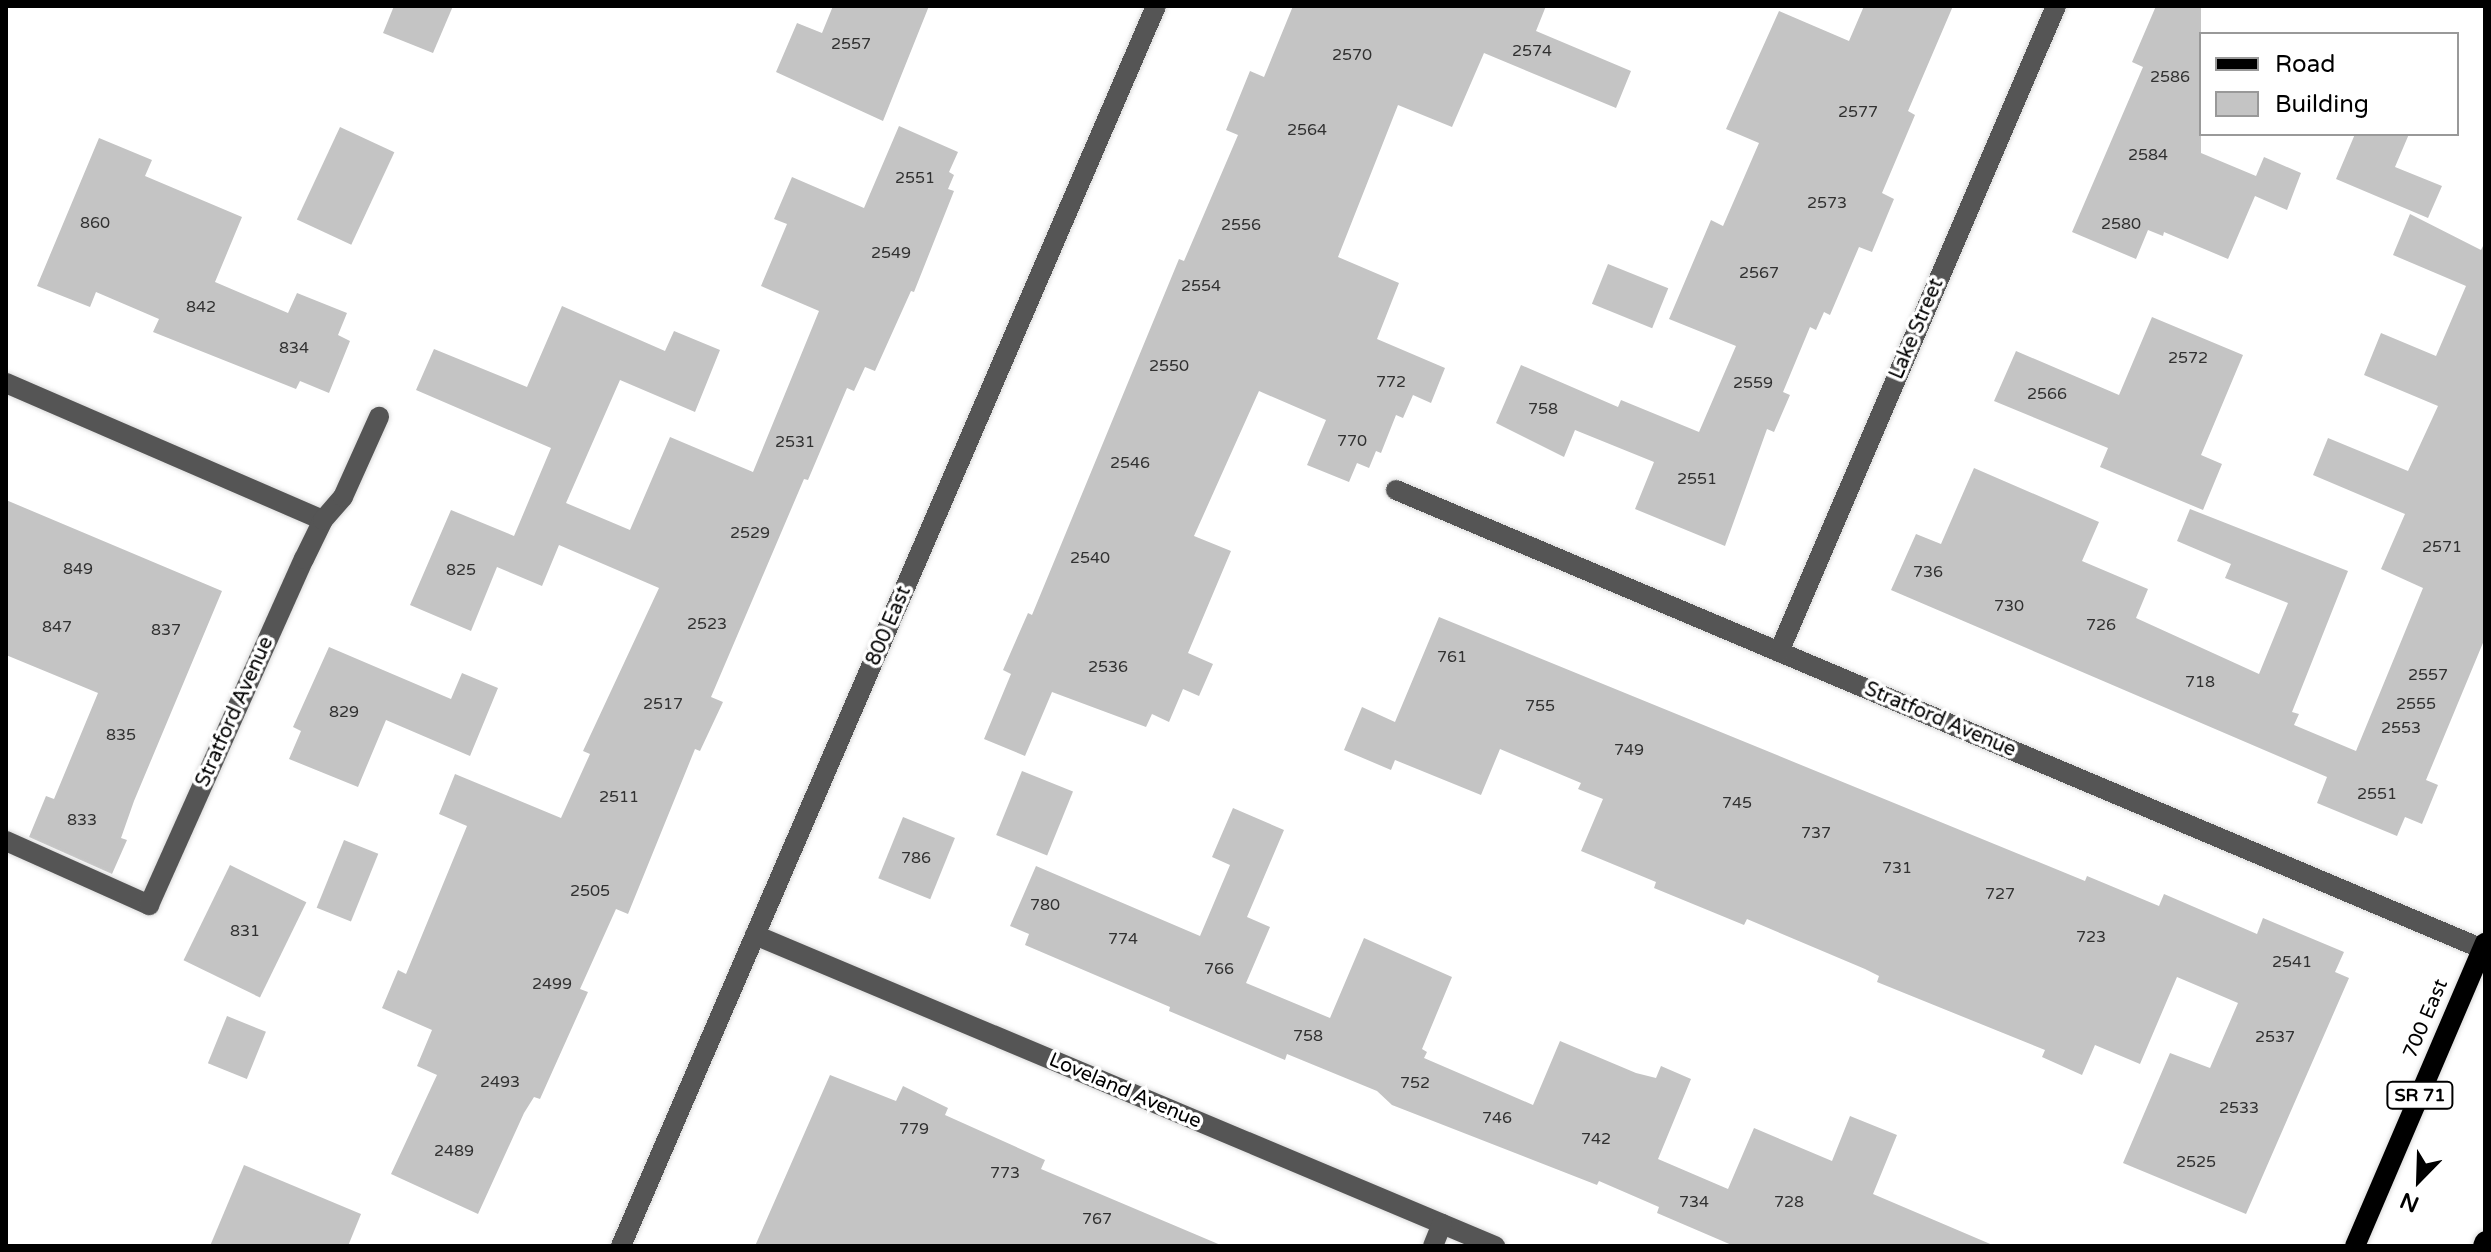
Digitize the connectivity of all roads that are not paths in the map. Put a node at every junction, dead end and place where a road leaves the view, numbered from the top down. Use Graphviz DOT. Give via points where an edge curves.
graph roads {
  1 [pos="1156,6"];
  2 [pos="2056,6"];
  3 [pos="6,383"];
  4 [pos="379,417"];
  5 [pos="1396,490"];
  6 [pos="323,520"];
  7 [pos="1779,652"];
  8 [pos="6,841"];
  9 [pos="755,935"];
  10 [pos="2484,948"];
  11 [pos="1442,1224"];
  12 [pos="621,1246"];
  13 [pos="1433,1246"];
  14 [pos="1495,1246"];
  15 [pos="2355,1246"];
  1 -- 9 [label="street, 800 East"];
  2 -- 7 [label="street, Lake Street"];
  3 -- 6 [label="street"];
  4 -- 6 [label="street, Stratford Avenue" via="343,497"];
  5 -- 7 [label="street, Stratford Avenue"];
  6 -- 8 [label="street, Stratford Avenue" via="149,905"];
  7 -- 10 [label="street, Stratford Avenue"];
  9 -- 11 [label="street, Loveland Avenue"];
  9 -- 12 [label="street, 800 East"];
  10 -- 15 [label="main road, 700 East / SR 71"];
  11 -- 13 [label="street"];
  11 -- 14 [label="street, Loveland Avenue"];
}
